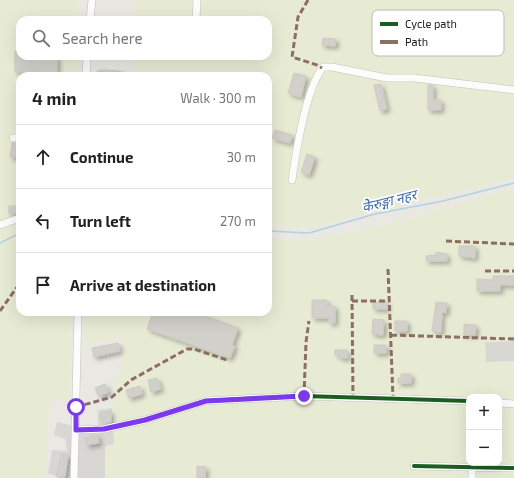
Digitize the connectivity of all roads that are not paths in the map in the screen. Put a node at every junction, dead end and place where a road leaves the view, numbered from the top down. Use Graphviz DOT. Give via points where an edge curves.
graph roads {
  1 [pos="92,0"];
  2 [pos="197,0"];
  3 [pos="90,16"];
  4 [pos="196,16"];
  5 [pos="87,60"];
  6 [pos="86,72"];
  7 [pos="514,90"];
  8 [pos="292,180"];
  9 [pos="16,219"];
  10 [pos="0,225"];
  11 [pos="78,316"];
  12 [pos="466,401"];
  13 [pos="502,403"];
  14 [pos="514,404"];
  15 [pos="76,430"];
  16 [pos="414,466"];
  17 [pos="472,468"];
  18 [pos="514,468"];
  19 [pos="74,478"];
  20 [pos="472,478"];
  1 -- 3 [label="street"];
  2 -- 4 [label="street"];
  5 -- 6 [label="street"];
  7 -- 8 [label="street" via="414,78 387,78 323,67 306,109 296,149"];
  9 -- 10 [label="street"];
  11 -- 15 [label="street"];
  12 -- 15 [label="street" via="304,396 242,398 206,401 145,420 104,429"];
  13 -- 14 [label="street"];
  15 -- 19 [label="street"];
  16 -- 17 [label="street"];
  17 -- 18 [label="street"];
  17 -- 20 [label="street"];
}
